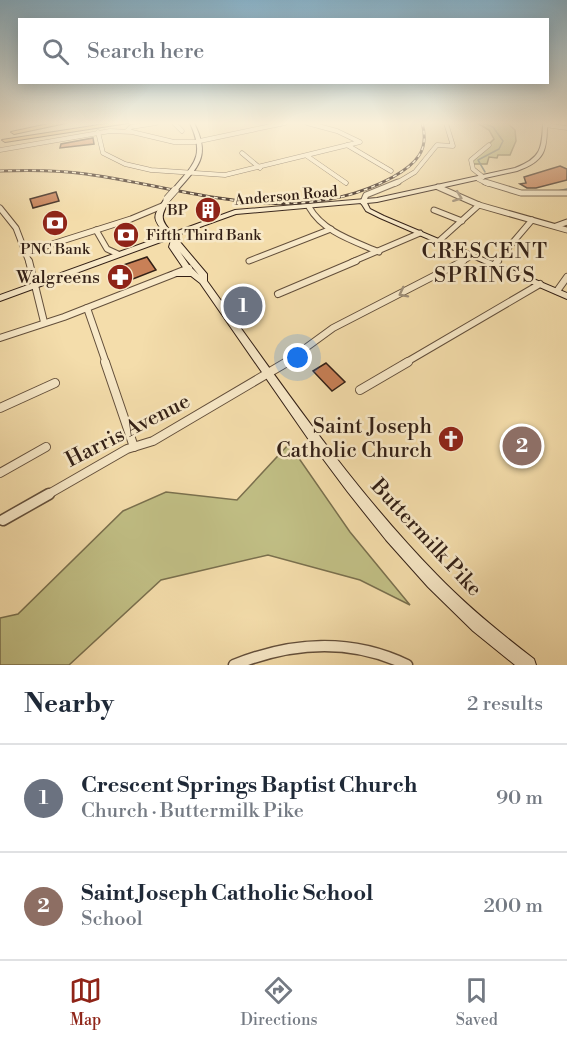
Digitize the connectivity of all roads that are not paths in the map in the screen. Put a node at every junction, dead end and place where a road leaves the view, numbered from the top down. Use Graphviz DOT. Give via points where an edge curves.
graph roads {
  1 [pos="107,154"];
  2 [pos="199,154"];
  3 [pos="243,154"];
  4 [pos="315,154"];
  5 [pos="361,154"];
  6 [pos="431,154"];
  7 [pos="478,154"];
  8 [pos="540,154"];
  9 [pos="307,156"];
  10 [pos="260,168"];
  11 [pos="391,171"];
  12 [pos="188,173"];
  13 [pos="480,178"];
  14 [pos="346,183"];
  15 [pos="438,187"];
  16 [pos="567,193"];
  17 [pos="363,202"];
  18 [pos="478,204"];
  19 [pos="162,206"];
  20 [pos="0,207"];
  21 [pos="309,207"];
  22 [pos="434,210"];
  23 [pos="532,219"];
  24 [pos="462,221"];
  25 [pos="567,222"];
  26 [pos="556,226"];
  27 [pos="331,229"];
  28 [pos="96,230"];
  29 [pos="567,230"];
  30 [pos="420,233"];
  31 [pos="171,238"];
  32 [pos="439,241"];
  33 [pos="107,249"];
  34 [pos="379,252"];
  35 [pos="24,253"];
  36 [pos="118,254"];
  37 [pos="473,255"];
  38 [pos="102,260"];
  39 [pos="249,261"];
  40 [pos="494,265"];
  41 [pos="191,271"];
  42 [pos="172,274"];
  43 [pos="567,277"];
  44 [pos="203,281"];
  45 [pos="37,284"];
  46 [pos="540,284"];
  47 [pos="557,291"];
  48 [pos="278,294"];
  49 [pos="567,296"];
  50 [pos="0,298"];
  51 [pos="87,308"];
  52 [pos="44,322"];
  53 [pos="0,338"];
  54 [pos="268,374"];
  55 [pos="55,383"];
  56 [pos="360,390"];
  57 [pos="0,408"];
  58 [pos="46,447"];
  59 [pos="134,447"];
  60 [pos="0,473"];
  61 [pos="3,520"];
  62 [pos="234,665"];
  63 [pos="407,665"];
  64 [pos="528,665"];
  1 -- 12 [label="street" via="151,170"];
  2 -- 12 [label="main road"];
  3 -- 10 [label="street"];
  4 -- 9 [label="street"];
  5 -- 11 [label="street"];
  6 -- 17 [label="street" via="418,172 366,195"];
  7 -- 13 [label="street" via="471,160"];
  8 -- 13 [label="main road, Anderson Road" via="517,169"];
  9 -- 10 [label="street"];
  9 -- 14 [label="street"];
  10 -- 12 [label="street" via="229,175"];
  12 -- 19 [label="main road, bridge"];
  13 -- 15 [label="main road, Anderson Road"];
  13 -- 16 [label="street" via="495,188 522,194"];
  15 -- 17 [label="main road, Anderson Road"];
  15 -- 18 [label="street, one-way"];
  17 -- 21 [label="main road, Anderson Road"];
  17 -- 30 [label="main road" via="370,212"];
  18 -- 23 [label="street"];
  18 -- 24 [label="street"];
  19 -- 28 [label="street"];
  19 -- 31 [label="main road, Buttermilk Pike" via="159,222"];
  20 -- 35 [label="street" via="16,224"];
  21 -- 27 [label="street" via="314,218"];
  21 -- 31 [label="main road, Anderson Road" via="235,212"];
  22 -- 24 [label="street"];
  23 -- 26 [label="street"];
  23 -- 40 [label="street"];
  24 -- 32 [label="street"];
  25 -- 26 [label="street"];
  26 -- 29 [label="street"];
  27 -- 34 [label="street"];
  27 -- 39 [label="street"];
  28 -- 33 [label="street"];
  28 -- 35 [label="street"];
  30 -- 32 [label="main road"];
  30 -- 34 [label="street"];
  31 -- 36 [label="main road, Anderson Road"];
  31 -- 41 [label="main road, Buttermilk Pike" via="172,247"];
  31 -- 44 [label="main road, Buttermilk Pike" via="202,273"];
  32 -- 37 [label="main road"];
  33 -- 36 [label="street"];
  33 -- 38 [label="street"];
  34 -- 48 [label="street"];
  35 -- 45 [label="street"];
  36 -- 38 [label="main road, Anderson Road"];
  37 -- 40 [label="main road"];
  37 -- 54 [label="street, Harris Avenue, one-way" via="333,328"];
  38 -- 45 [label="main road, Anderson Road"];
  40 -- 46 [label="main road"];
  41 -- 42 [label="main road"];
  41 -- 44 [label="main road, Buttermilk Pike"];
  42 -- 51 [label="street"];
  43 -- 47 [label="street"];
  44 -- 54 [label="main road, Buttermilk Pike"];
  45 -- 50 [label="main road, Anderson Road"];
  45 -- 52 [label="street"];
  46 -- 47 [label="main road"];
  46 -- 56 [label="street"];
  47 -- 49 [label="main road"];
  51 -- 52 [label="street"];
  51 -- 59 [label="street"];
  52 -- 53 [label="street"];
  54 -- 59 [label="street, Harris Avenue" via="153,441"];
  54 -- 64 [label="main road, Buttermilk Pike" via="384,530 469,615"];
  55 -- 57 [label="street"];
  58 -- 60 [label="street"];
  59 -- 61 [label="street, Harris Avenue"];
  62 -- 63 [label="street" via="303,645 355,647"];
}
